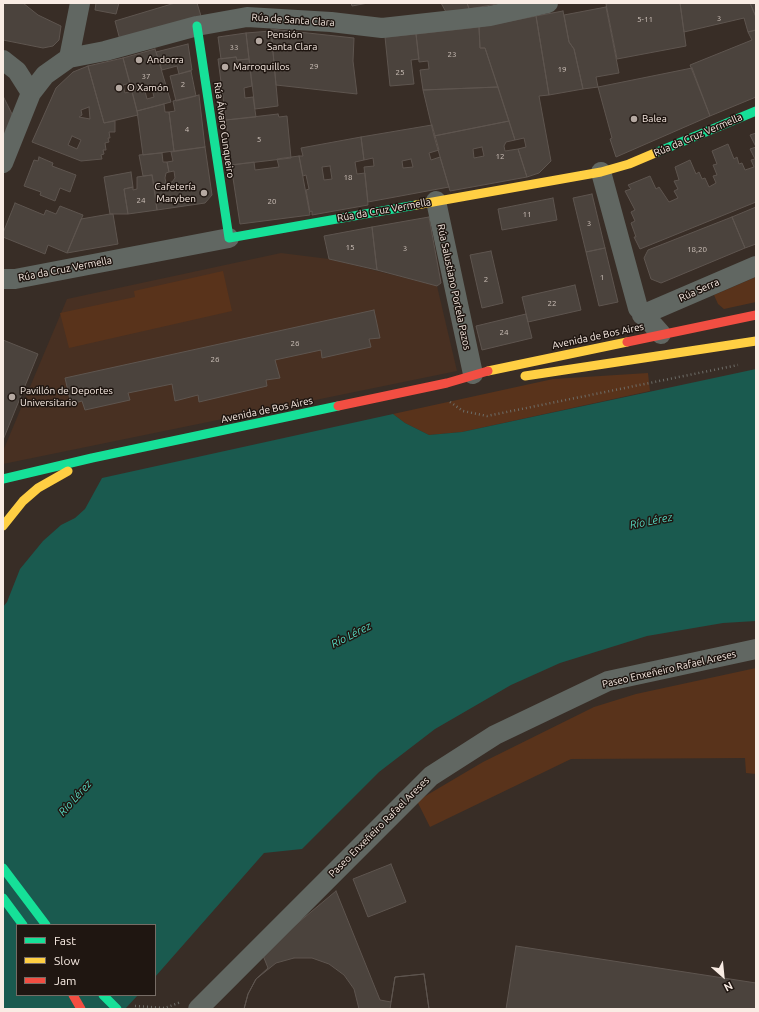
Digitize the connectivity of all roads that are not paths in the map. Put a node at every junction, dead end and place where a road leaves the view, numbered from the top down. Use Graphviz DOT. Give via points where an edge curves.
graph roads {
  1 [pos="80,3"];
  2 [pos="548,3"];
  3 [pos="197,26"];
  4 [pos="69,58"];
  5 [pos="3,60"];
  6 [pos="31,93"];
  7 [pos="756,111"];
  8 [pos="3,163"];
  9 [pos="601,172"];
  10 [pos="436,201"];
  11 [pos="229,238"];
  12 [pos="756,266"];
  13 [pos="3,279"];
  14 [pos="642,315"];
  15 [pos="756,315"];
  16 [pos="661,334"];
  17 [pos="756,340"];
  18 [pos="515,377"];
  19 [pos="478,378"];
  20 [pos="447,383"];
  21 [pos="92,458"];
  22 [pos="3,479"];
  23 [pos="3,526"];
  24 [pos="756,649"];
  25 [pos="3,868"];
  26 [pos="3,898"];
  27 [pos="22,924"];
  28 [pos="45,924"];
  29 [pos="74,996"];
  30 [pos="104,996"];
  31 [pos="81,1009"];
  32 [pos="117,1009"];
  33 [pos="198,1009"];
  1 -- 4 [label="street"];
  2 -- 3 [label="street, Rúa de Santa Clara" via="490,16 382,28 247,17"];
  3 -- 4 [label="street, Rúa de Santa Clara"];
  3 -- 11 [label="main road, Rúa Álvaro Cunqueiro"];
  4 -- 6 [label="street, Rúa de Santa Clara" via="45,75"];
  5 -- 6 [label="street" via="17,71"];
  6 -- 8 [label="street, Rúa de Santa Clara"];
  7 -- 9 [label="main road, Rúa da Cruz Vermella" via="629,164"];
  9 -- 10 [label="main road, Rúa da Cruz Vermella"];
  9 -- 14 [label="street"];
  10 -- 11 [label="main road, Rúa da Cruz Vermella"];
  10 -- 19 [label="street, Rúa Salustiano Portela Pazos"];
  11 -- 13 [label="street, Rúa da Cruz Vermella" via="15,279"];
  12 -- 14 [label="street, Rúa Serra"];
  14 -- 16 [label="street"];
  15 -- 16 [label="main road, Avenida de Bos Aires"];
  16 -- 19 [label="main road, Avenida de Bos Aires"];
  17 -- 18 [label="main road"];
  19 -- 20 [label="main road, Avenida de Bos Aires"];
  19 -- 20 [label="main road, Avenida de Bos Aires"];
  20 -- 21 [label="main road, Avenida de Bos Aires"];
  21 -- 22 [label="main road, Avenida de Bos Aires"];
  21 -- 23 [label="main road, Avenida de Bos Aires" via="38,488 23,501"];
  24 -- 33 [label="street, Paseo Enxeñeiro Rafael Areses" via="608,682 495,735 431,776"];
  25 -- 28 [label="main road"];
  26 -- 27 [label="main road"];
  29 -- 31 [label="main road"];
  30 -- 32 [label="main road"];
}
